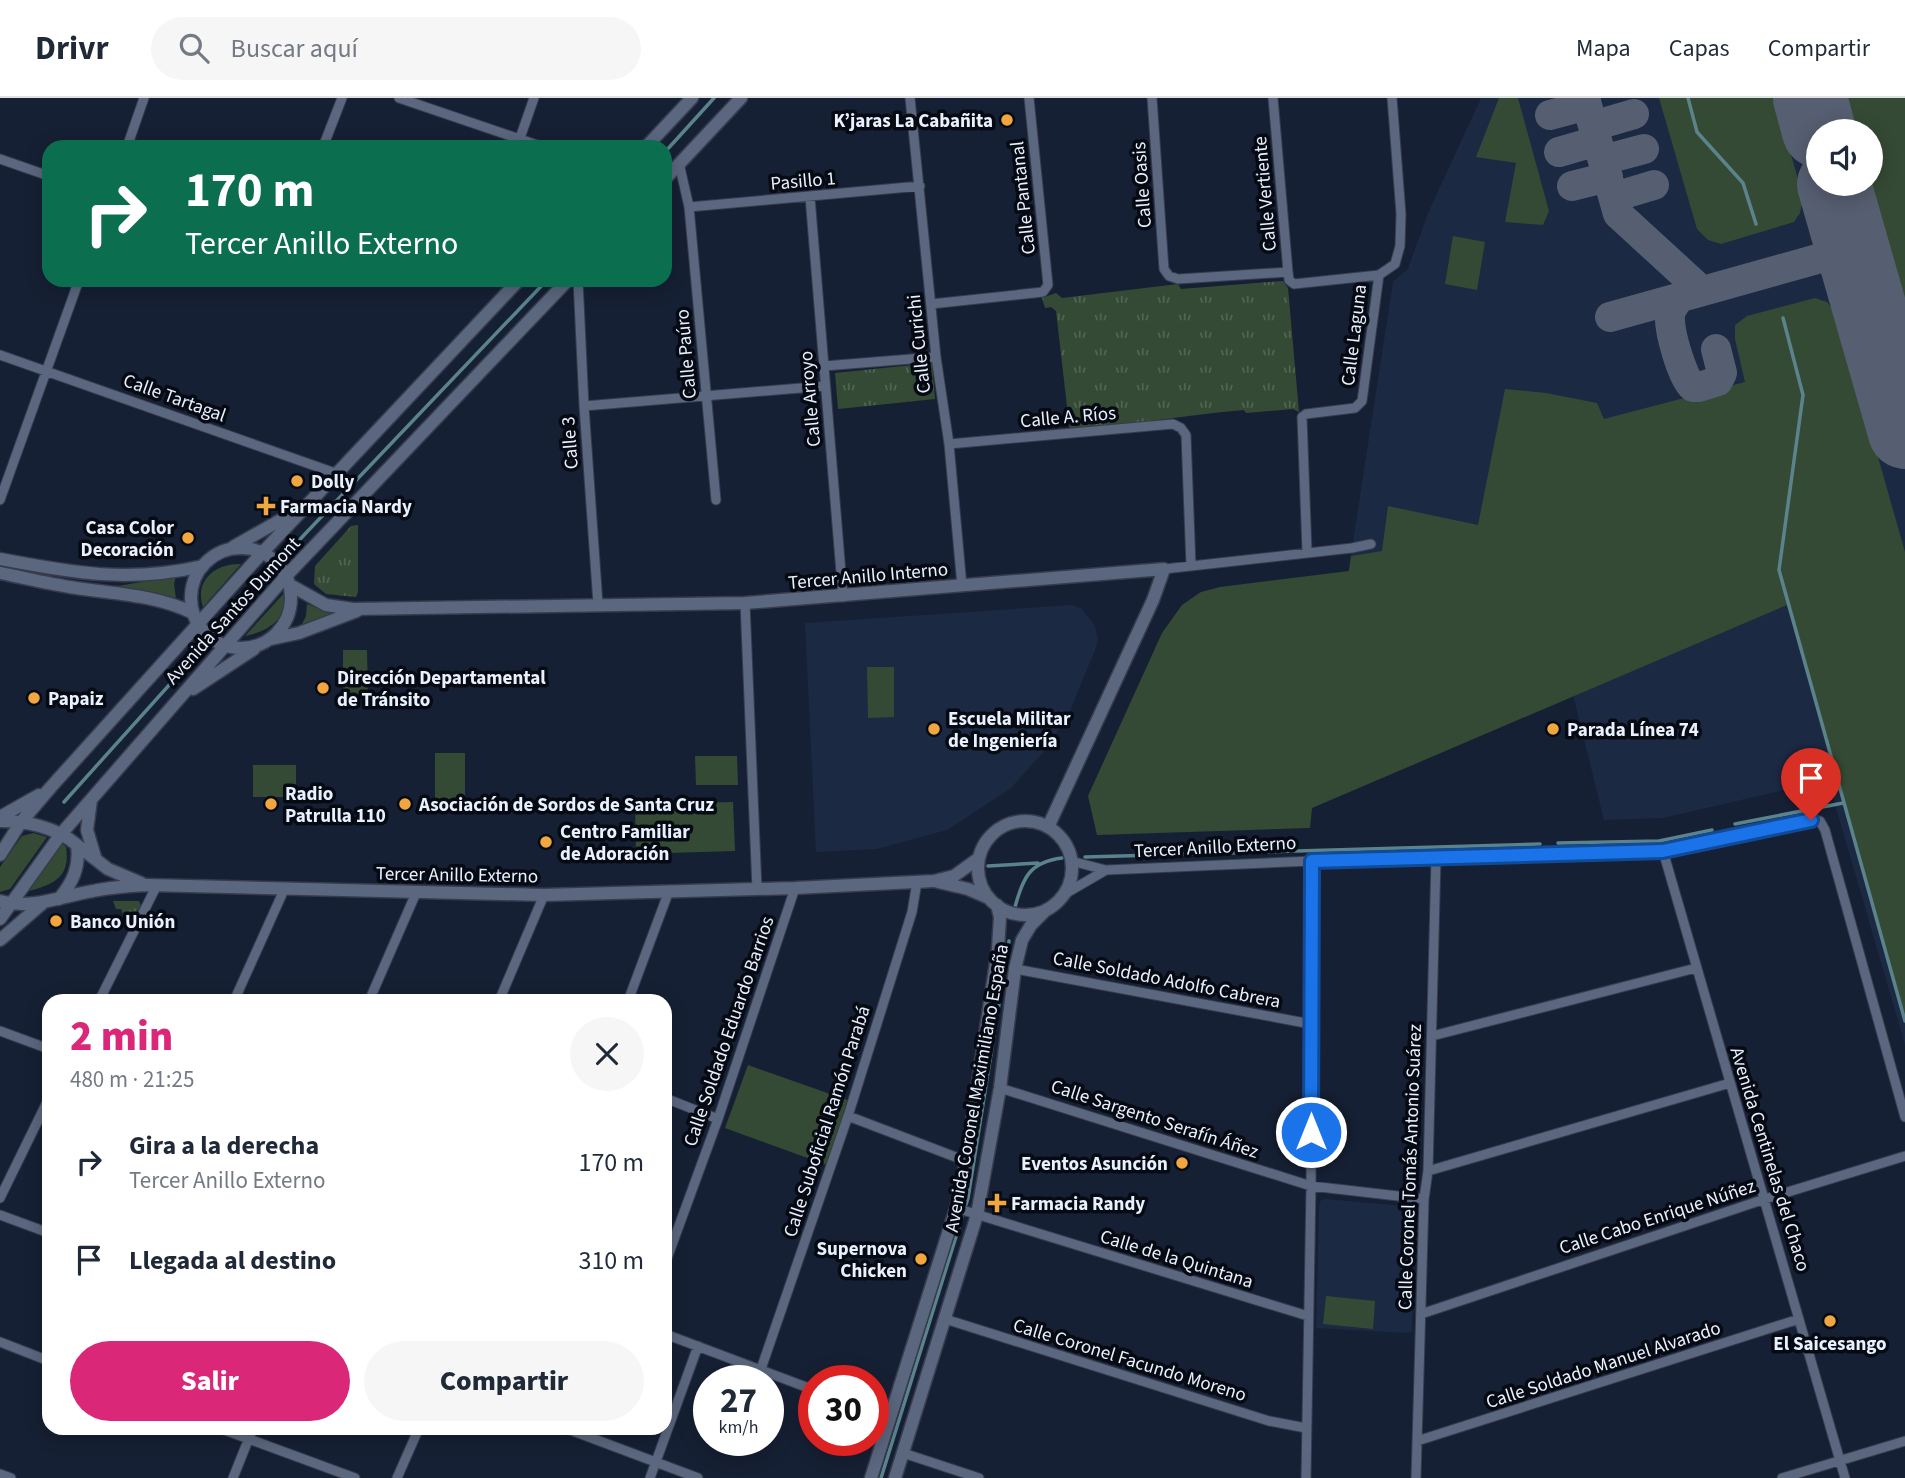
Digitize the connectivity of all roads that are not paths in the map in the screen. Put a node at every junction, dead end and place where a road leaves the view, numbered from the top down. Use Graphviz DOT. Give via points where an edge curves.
graph roads {
  1 [pos="144,98"];
  2 [pos="342,98"];
  3 [pos="399,98"];
  4 [pos="534,98"];
  5 [pos="692,98"];
  6 [pos="741,98"];
  7 [pos="910,98"];
  8 [pos="1029,98"];
  9 [pos="1153,98"];
  10 [pos="1273,98"];
  11 [pos="1392,98"];
  12 [pos="520,138"];
  13 [pos="129,140"];
  14 [pos="326,140"];
  15 [pos="525,140"];
  16 [pos="653,140"];
  17 [pos="0,159"];
  18 [pos="680,163"];
  19 [pos="672,172"];
  20 [pos="42,174"];
  21 [pos="920,186"];
  22 [pos="810,197"];
  23 [pos="690,207"];
  24 [pos="1288,272"];
  25 [pos="1379,275"];
  26 [pos="76,287"];
  27 [pos="512,287"];
  28 [pos="561,287"];
  29 [pos="579,287"];
  30 [pos="931,303"];
  31 [pos="0,355"];
  32 [pos="936,357"];
  33 [pos="824,366"];
  34 [pos="46,370"];
  35 [pos="825,386"];
  36 [pos="706,397"];
  37 [pos="584,406"];
  38 [pos="949,444"];
  39 [pos="338,474"];
  40 [pos="0,500"];
  41 [pos="716,500"];
  42 [pos="311,501"];
  43 [pos="1371,544"];
  44 [pos="1307,551"];
  45 [pos="222,552"];
  46 [pos="266,555"];
  47 [pos="0,558"];
  48 [pos="203,566"];
  49 [pos="1191,566"];
  50 [pos="1164,569"];
  51 [pos="0,573"];
  52 [pos="134,576"];
  53 [pos="286,577"];
  54 [pos="962,586"];
  55 [pos="74,587"];
  56 [pos="843,597"];
  57 [pos="745,603"];
  58 [pos="598,604"];
  59 [pos="366,608"];
  60 [pos="198,622"];
  61 [pos="267,641"];
  62 [pos="223,645"];
  63 [pos="178,699"];
  64 [pos="51,787"];
  65 [pos="92,798"];
  66 [pos="0,819"];
  67 [pos="25,823"];
  68 [pos="1048,827"];
  69 [pos="57,832"];
  70 [pos="77,845"];
  71 [pos="1663,851"];
  72 [pos="0,855"];
  73 [pos="979,858"];
  74 [pos="1436,858"];
  75 [pos="97,860"];
  76 [pos="1070,861"];
  77 [pos="1312,861"];
  78 [pos="1106,870"];
  79 [pos="934,881"];
  80 [pos="917,882"];
  81 [pos="153,885"];
  82 [pos="794,888"];
  83 [pos="757,889"];
  84 [pos="284,890"];
  85 [pos="669,891"];
  86 [pos="416,893"];
  87 [pos="544,895"];
  88 [pos="1063,895"];
  89 [pos="58,899"];
  90 [pos="45,902"];
  91 [pos="993,902"];
  92 [pos="4,903"];
  93 [pos="1044,912"];
  94 [pos="0,919"];
  95 [pos="0,940"];
  96 [pos="1696,968"];
  97 [pos="1015,969"];
  98 [pos="102,994"];
  99 [pos="237,994"];
  100 [pos="372,994"];
  101 [pos="502,994"];
  102 [pos="631,994"];
  103 [pos="1311,1024"];
  104 [pos="0,1031"];
  105 [pos="1432,1036"];
  106 [pos="42,1046"];
  107 [pos="1730,1083"];
  108 [pos="1000,1088"];
  109 [pos="672,1101"];
  110 [pos="42,1112"];
  111 [pos="848,1116"];
  112 [pos="1905,1117"];
  113 [pos="718,1119"];
  114 [pos="1905,1156"];
  115 [pos="966,1161"];
  116 [pos="1428,1171"];
  117 [pos="1311,1186"];
  118 [pos="0,1198"];
  119 [pos="1424,1199"];
  120 [pos="1765,1199"];
  121 [pos="966,1211"];
  122 [pos="0,1215"];
  123 [pos="42,1230"];
  124 [pos="672,1245"];
  125 [pos="1421,1314"];
  126 [pos="1308,1316"];
  127 [pos="945,1319"];
  128 [pos="1799,1319"];
  129 [pos="672,1337"];
  130 [pos="0,1342"];
  131 [pos="698,1346"];
  132 [pos="42,1358"];
  133 [pos="750,1365"];
  134 [pos="762,1365"];
  135 [pos="672,1416"];
  136 [pos="890,1419"];
  137 [pos="1306,1428"];
  138 [pos="237,1435"];
  139 [pos="250,1435"];
  140 [pos="416,1435"];
  141 [pos="584,1435"];
  142 [pos="665,1435"];
  143 [pos="248,1439"];
  144 [pos="1417,1441"];
  145 [pos="1905,1441"];
  146 [pos="903,1453"];
  147 [pos="1840,1460"];
  148 [pos="655,1462"];
  149 [pos="0,1474"];
  150 [pos="11,1478"];
  151 [pos="233,1478"];
  152 [pos="355,1478"];
  153 [pos="397,1478"];
  154 [pos="650,1478"];
  155 [pos="698,1478"];
  156 [pos="871,1478"];
  157 [pos="895,1478"];
  158 [pos="979,1478"];
  159 [pos="1306,1478"];
  160 [pos="1416,1478"];
  161 [pos="1782,1478"];
  162 [pos="1845,1478"];
  1 -- 13 [label="street"];
  2 -- 14 [label="street"];
  3 -- 12 [label="street"];
  4 -- 12 [label="street"];
  5 -- 16 [label="street"];
  6 -- 18 [label="street"];
  7 -- 21 [label="street, Calle Curichi"];
  8 -- 30 [label="street, Calle Pantanal" via="1048,285 1043,292"];
  9 -- 24 [label="street, Calle Oasis" via="1164,269 1169,276"];
  10 -- 24 [label="street, Calle Vertiente"];
  11 -- 25 [label="street, Calle Laguna" via="1400,237 1395,264"];
  12 -- 15 [label="street"];
  17 -- 20 [label="street"];
  18 -- 19 [label="street"];
  18 -- 23 [label="street, Calle Paúro"];
  21 -- 22 [label="street, Pasillo 1"];
  21 -- 30 [label="street, Calle Curichi"];
  22 -- 23 [label="street, Pasillo 1"];
  22 -- 33 [label="street, Calle Arroyo"];
  23 -- 36 [label="street, Calle Paúro"];
  24 -- 25 [label="street, Calle Vertiente" via="1294,284"];
  25 -- 44 [label="street, Calle Laguna" via="1362,401 1352,409 1302,417"];
  26 -- 34 [label="street"];
  27 -- 39 [label="street, Avenida Santos Dumont"];
  28 -- 53 [label="street, Avenida Santos Dumont"];
  29 -- 37 [label="street, Calle 3"];
  30 -- 32 [label="street, Calle Curichi"];
  31 -- 34 [label="street, Calle Tartagal"];
  32 -- 33 [label="street"];
  32 -- 38 [label="street, Calle Curichi"];
  33 -- 35 [label="street, Calle Arroyo"];
  34 -- 39 [label="street, Calle Tartagal"];
  34 -- 40 [label="street"];
  35 -- 36 [label="street"];
  35 -- 56 [label="street, Calle Arroyo"];
  36 -- 37 [label="street"];
  36 -- 41 [label="street, Calle Paúro"];
  37 -- 58 [label="street, Calle 3"];
  38 -- 49 [label="street, Calle A. Ríos" via="1174,424 1186,435"];
  38 -- 54 [label="street, Calle Curichi"];
  39 -- 42 [label="street, Avenida Santos Dumont"];
  42 -- 45 [label="street"];
  42 -- 46 [label="street, Avenida Santos Dumont"];
  43 -- 44 [label="street, Tercer Anillo Interno"];
  44 -- 49 [label="street, Tercer Anillo Interno"];
  45 -- 46 [label="street" via="236,548"];
  45 -- 48 [label="street"];
  46 -- 53 [label="street, Tercer Anillo Interno"];
  46 -- 60 [label="street, Avenida Santos Dumont"];
  47 -- 52 [label="street" via="79,573"];
  48 -- 52 [label="street"];
  48 -- 60 [label="street" via="192,588"];
  49 -- 50 [label="street, Tercer Anillo Interno"];
  50 -- 54 [label="street, Tercer Anillo Interno"];
  50 -- 68 [label="street"];
  51 -- 55 [label="street"];
  52 -- 55 [label="street" via="133,589"];
  53 -- 59 [label="street, Tercer Anillo Interno" via="326,605"];
  53 -- 61 [label="street" via="289,615"];
  53 -- 62 [label="street, Avenida Santos Dumont"];
  54 -- 56 [label="street, Tercer Anillo Interno"];
  55 -- 60 [label="street" via="175,604"];
  56 -- 57 [label="street, Tercer Anillo Interno"];
  57 -- 58 [label="street, Tercer Anillo Interno"];
  57 -- 83 [label="street"];
  58 -- 59 [label="street, Tercer Anillo Interno"];
  59 -- 61 [label="street, Tercer Anillo Interno"];
  60 -- 62 [label="street"];
  60 -- 64 [label="street, Avenida Santos Dumont"];
  61 -- 62 [label="street" via="242,648"];
  61 -- 63 [label="street"];
  62 -- 63 [label="street, Avenida Santos Dumont"];
  63 -- 65 [label="street, Avenida Santos Dumont"];
  64 -- 66 [label="street"];
  64 -- 67 [label="street, Avenida Santos Dumont"];
  65 -- 69 [label="street, Avenida Santos Dumont"];
  65 -- 75 [label="street" via="87,830"];
  66 -- 67 [label="street, Tercer Anillo Externo"];
  67 -- 69 [label="street, Tercer Anillo Externo"];
  67 -- 72 [label="street, Avenida Santos Dumont"];
  68 -- 73 [label="street" via="1019,821 1005,825 988,839"];
  68 -- 76 [label="street" via="1063,842"];
  69 -- 70 [label="street, Tercer Anillo Externo"];
  69 -- 92 [label="street, Avenida Santos Dumont"];
  70 -- 75 [label="street, Tercer Anillo Externo"];
  70 -- 89 [label="street" via="74,877"];
  71 -- 74 [label="street, Tercer Anillo Externo"];
  71 -- 96 [label="street, Avenida Centinelas del Chaco"];
  71 -- 112 [label="street, Tercer Anillo Externo" via="1820,821"];
  73 -- 79 [label="street, Tercer Anillo Externo" via="963,871"];
  73 -- 91 [label="street" via="980,879"];
  74 -- 77 [label="street, Tercer Anillo Externo"];
  74 -- 105 [label="street, Calle Coronel Tomás Antonio Suárez"];
  75 -- 81 [label="street, Tercer Anillo Externo" via="121,876"];
  76 -- 78 [label="street, Tercer Anillo Externo"];
  76 -- 88 [label="street" via="1069,884"];
  77 -- 78 [label="street, Tercer Anillo Externo"];
  77 -- 103 [label="street"];
  78 -- 88 [label="street"];
  79 -- 80 [label="street, Tercer Anillo Externo"];
  79 -- 91 [label="street, Tercer Anillo Externo" via="968,889"];
  80 -- 82 [label="street, Tercer Anillo Externo"];
  80 -- 111 [label="street, Calle Suboficial Ramón Parabá" via="912,912"];
  81 -- 84 [label="street, Tercer Anillo Externo"];
  81 -- 89 [label="street, Tercer Anillo Externo"];
  81 -- 98 [label="street"];
  82 -- 83 [label="street, Tercer Anillo Externo"];
  82 -- 113 [label="street, Calle Soldado Eduardo Barrios"];
  83 -- 85 [label="street, Tercer Anillo Externo"];
  84 -- 86 [label="street, Tercer Anillo Externo"];
  84 -- 99 [label="street"];
  85 -- 87 [label="street, Tercer Anillo Externo"];
  85 -- 102 [label="street"];
  86 -- 87 [label="street, Tercer Anillo Externo"];
  86 -- 100 [label="street"];
  87 -- 101 [label="street"];
  88 -- 93 [label="street"];
  89 -- 90 [label="street, Tercer Anillo Externo"];
  90 -- 92 [label="street, Tercer Anillo Externo"];
  90 -- 95 [label="street"];
  91 -- 93 [label="street" via="1020,914"];
  91 -- 115 [label="street, Avenida Coronel Maximiliano España" via="1000,917 998,949"];
  92 -- 94 [label="street, Avenida Santos Dumont"];
  93 -- 97 [label="street, Avenida Coronel Maximiliano España" via="1022,940"];
  96 -- 105 [label="street"];
  96 -- 107 [label="street, Avenida Centinelas del Chaco"];
  97 -- 103 [label="street, Calle Soldado Adolfo Cabrera"];
  97 -- 108 [label="street, Avenida Coronel Maximiliano España"];
  103 -- 117 [label="street"];
  104 -- 106 [label="street"];
  105 -- 116 [label="street, Calle Coronel Tomás Antonio Suárez"];
  107 -- 116 [label="street"];
  107 -- 120 [label="street, Avenida Centinelas del Chaco"];
  108 -- 117 [label="street, Calle Sargento Serafín Áñez"];
  108 -- 121 [label="street, Avenida Coronel Maximiliano España"];
  109 -- 113 [label="street"];
  110 -- 118 [label="street"];
  111 -- 115 [label="street"];
  111 -- 134 [label="street, Calle Suboficial Ramón Parabá"];
  113 -- 124 [label="street, Calle Soldado Eduardo Barrios"];
  114 -- 120 [label="street, Calle Cabo Enrique Núñez"];
  115 -- 121 [label="street, Avenida Coronel Maximiliano España"];
  116 -- 119 [label="street, Calle Coronel Tomás Antonio Suárez"];
  117 -- 119 [label="street, Calle Sargento Serafín Áñez"];
  117 -- 126 [label="street"];
  119 -- 125 [label="street, Calle Coronel Tomás Antonio Suárez"];
  120 -- 125 [label="street, Calle Cabo Enrique Núñez"];
  120 -- 128 [label="street, Avenida Centinelas del Chaco"];
  121 -- 126 [label="street, Calle de la Quintana"];
  121 -- 127 [label="street, Avenida Coronel Maximiliano España"];
  121 -- 136 [label="street, Avenida Coronel Maximiliano España"];
  122 -- 123 [label="street"];
  125 -- 144 [label="street, Calle Coronel Tomás Antonio Suárez"];
  126 -- 137 [label="street"];
  127 -- 137 [label="street, Calle Coronel Facundo Moreno" via="1269,1421"];
  127 -- 146 [label="street, Avenida Coronel Maximiliano España"];
  128 -- 144 [label="street, Calle Soldado Manuel Alvarado"];
  128 -- 147 [label="street, Avenida Centinelas del Chaco"];
  129 -- 131 [label="street"];
  130 -- 132 [label="street"];
  131 -- 133 [label="street"];
  131 -- 135 [label="street"];
  136 -- 156 [label="street, Avenida Coronel Maximiliano España"];
  137 -- 159 [label="street"];
  138 -- 143 [label="street"];
  139 -- 143 [label="street"];
  140 -- 153 [label="street"];
  141 -- 148 [label="street"];
  142 -- 148 [label="street"];
  143 -- 151 [label="street"];
  143 -- 152 [label="street"];
  144 -- 160 [label="street, Calle Coronel Tomás Antonio Suárez"];
  145 -- 147 [label="street"];
  146 -- 157 [label="street, Avenida Coronel Maximiliano España"];
  146 -- 158 [label="street"];
  147 -- 161 [label="street"];
  147 -- 162 [label="street, Avenida Centinelas del Chaco"];
  148 -- 154 [label="street"];
  148 -- 155 [label="street"];
  149 -- 150 [label="street"];
}
